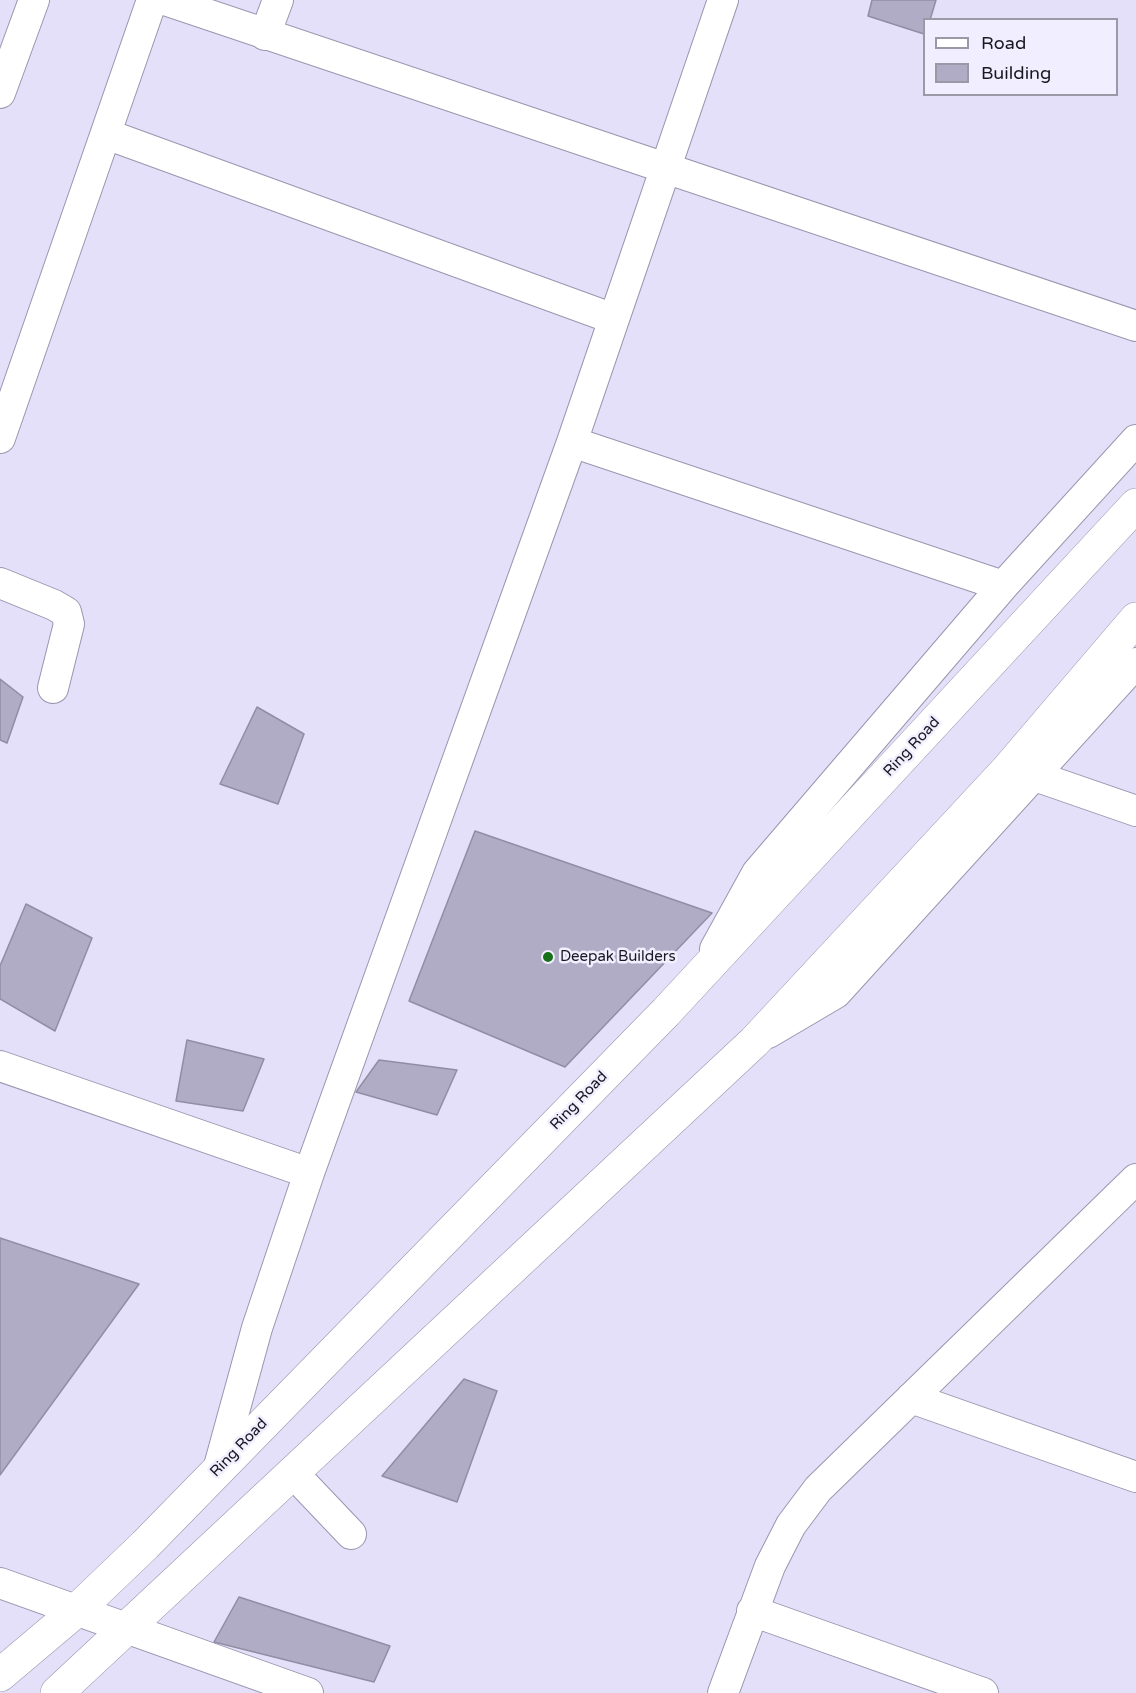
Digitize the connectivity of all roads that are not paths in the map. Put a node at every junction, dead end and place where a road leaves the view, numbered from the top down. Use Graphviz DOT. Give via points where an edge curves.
graph roads {
  1 [pos="34,0"];
  2 [pos="152,0"];
  3 [pos="165,0"];
  4 [pos="278,0"];
  5 [pos="723,0"];
  6 [pos="265,35"];
  7 [pos="0,93"];
  8 [pos="106,134"];
  9 [pos="667,166"];
  10 [pos="614,319"];
  11 [pos="1136,326"];
  12 [pos="0,438"];
  13 [pos="1136,440"];
  14 [pos="572,442"];
  15 [pos="1136,505"];
  16 [pos="0,584"];
  17 [pos="1003,586"];
  18 [pos="1136,619"];
  19 [pos="1136,663"];
  20 [pos="53,688"];
  21 [pos="1035,776"];
  22 [pos="1136,811"];
  23 [pos="700,975"];
  24 [pos="754,1042"];
  25 [pos="0,1066"];
  26 [pos="309,1173"];
  27 [pos="1136,1179"];
  28 [pos="911,1398"];
  29 [pos="218,1470"];
  30 [pos="294,1474"];
  31 [pos="1136,1477"];
  32 [pos="351,1534"];
  33 [pos="0,1583"];
  34 [pos="77,1610"];
  35 [pos="752,1611"];
  36 [pos="127,1630"];
  37 [pos="0,1675"];
  38 [pos="57,1693"];
  39 [pos="308,1693"];
  40 [pos="723,1693"];
  41 [pos="983,1693"];
  1 -- 7 [label="street"];
  2 -- 8 [label="street"];
  3 -- 6 [label="street"];
  4 -- 6 [label="street"];
  5 -- 9 [label="street"];
  6 -- 9 [label="street"];
  8 -- 10 [label="street"];
  8 -- 12 [label="street"];
  9 -- 10 [label="street"];
  9 -- 11 [label="street"];
  10 -- 14 [label="street"];
  13 -- 17 [label="street"];
  14 -- 17 [label="street"];
  14 -- 26 [label="street"];
  15 -- 23 [label="street, Ring Road"];
  16 -- 20 [label="street" via="66,612 69,624"];
  17 -- 23 [label="street" via="757,873"];
  18 -- 24 [label="street" via="1008,769"];
  19 -- 21 [label="street"];
  21 -- 22 [label="street"];
  21 -- 24 [label="street" via="836,993"];
  23 -- 29 [label="street, Ring Road"];
  24 -- 30 [label="street"];
  25 -- 26 [label="street"];
  26 -- 29 [label="street" via="257,1328"];
  27 -- 28 [label="street"];
  28 -- 31 [label="street"];
  28 -- 35 [label="street" via="818,1489 791,1525"];
  29 -- 34 [label="street, Ring Road"];
  30 -- 32 [label="street"];
  30 -- 36 [label="street"];
  33 -- 34 [label="street"];
  34 -- 36 [label="street"];
  34 -- 37 [label="street, Ring Road"];
  35 -- 40 [label="street"];
  35 -- 41 [label="street"];
  36 -- 38 [label="street"];
  36 -- 39 [label="street"];
}
